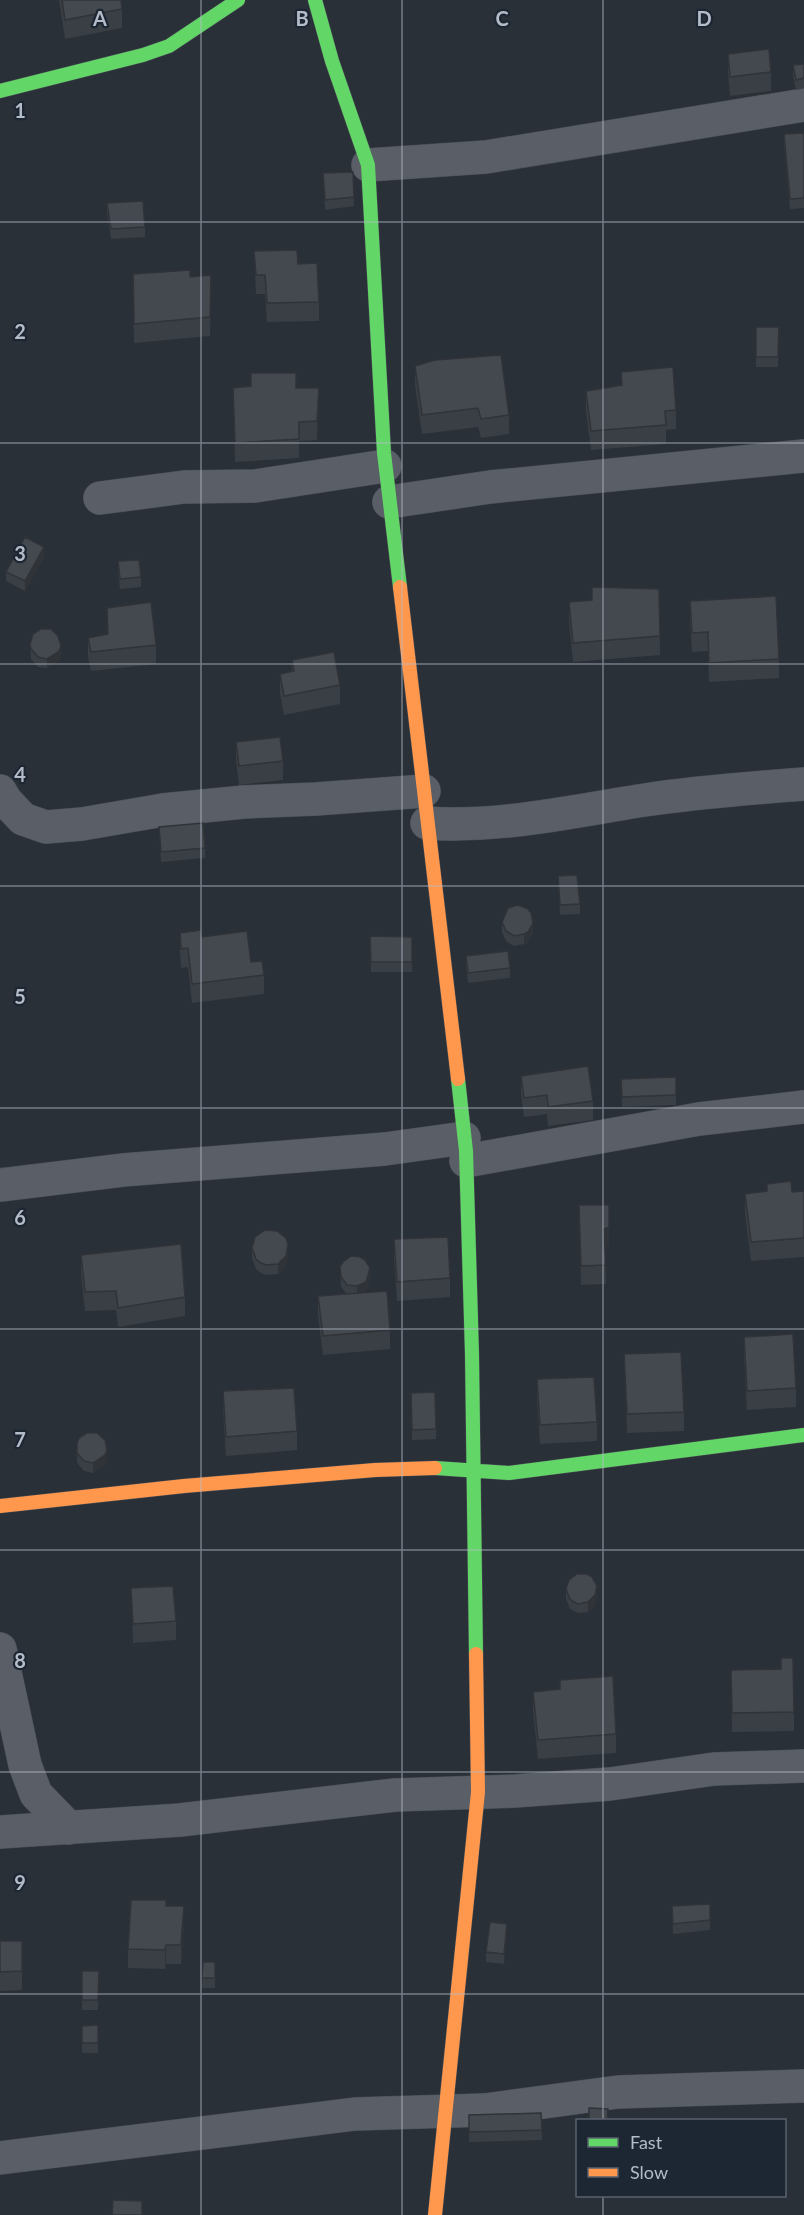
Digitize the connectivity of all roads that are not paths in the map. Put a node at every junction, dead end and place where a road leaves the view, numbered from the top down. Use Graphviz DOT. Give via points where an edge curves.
graph roads {
  1 [pos="238,0"];
  2 [pos="315,0"];
  3 [pos="0,91"];
  4 [pos="804,105"];
  5 [pos="368,165"];
  6 [pos="804,456"];
  7 [pos="385,466"];
  8 [pos="100,498"];
  9 [pos="389,502"];
  10 [pos="804,784"];
  11 [pos="0,791"];
  12 [pos="424,791"];
  13 [pos="427,823"];
  14 [pos="804,1107"];
  15 [pos="465,1149"];
  16 [pos="0,1185"];
  17 [pos="804,1435"];
  18 [pos="473,1468"];
  19 [pos="0,1506"];
  20 [pos="0,1649"];
  21 [pos="804,1766"];
  22 [pos="478,1792"];
  23 [pos="69,1828"];
  24 [pos="0,1832"];
  25 [pos="804,2086"];
  26 [pos="446,2109"];
  27 [pos="0,2158"];
  28 [pos="435,2215"];
  1 -- 3 [label="street" via="169,46"];
  2 -- 5 [label="street"];
  4 -- 5 [label="street" via="486,157"];
  5 -- 7 [label="street"];
  6 -- 9 [label="street"];
  7 -- 8 [label="street" via="255,486 184,487"];
  7 -- 9 [label="street"];
  9 -- 12 [label="street"];
  10 -- 13 [label="street" via="648,800 540,817 458,825"];
  11 -- 12 [label="street" via="23,819 46,827 243,802"];
  12 -- 13 [label="street"];
  13 -- 15 [label="street"];
  14 -- 15 [label="street"];
  15 -- 16 [label="street" via="385,1149 123,1170"];
  15 -- 18 [label="street"];
  17 -- 18 [label="street" via="509,1473"];
  18 -- 19 [label="street" via="419,1467 234,1481"];
  18 -- 22 [label="street"];
  20 -- 23 [label="street" via="25,1765 36,1794"];
  21 -- 22 [label="street" via="714,1769 610,1784"];
  22 -- 23 [label="street" via="395,1795 180,1820"];
  22 -- 26 [label="street"];
  23 -- 24 [label="street"];
  25 -- 26 [label="street" via="618,2092 485,2110"];
  26 -- 27 [label="street" via="355,2114"];
  26 -- 28 [label="street"];
}
